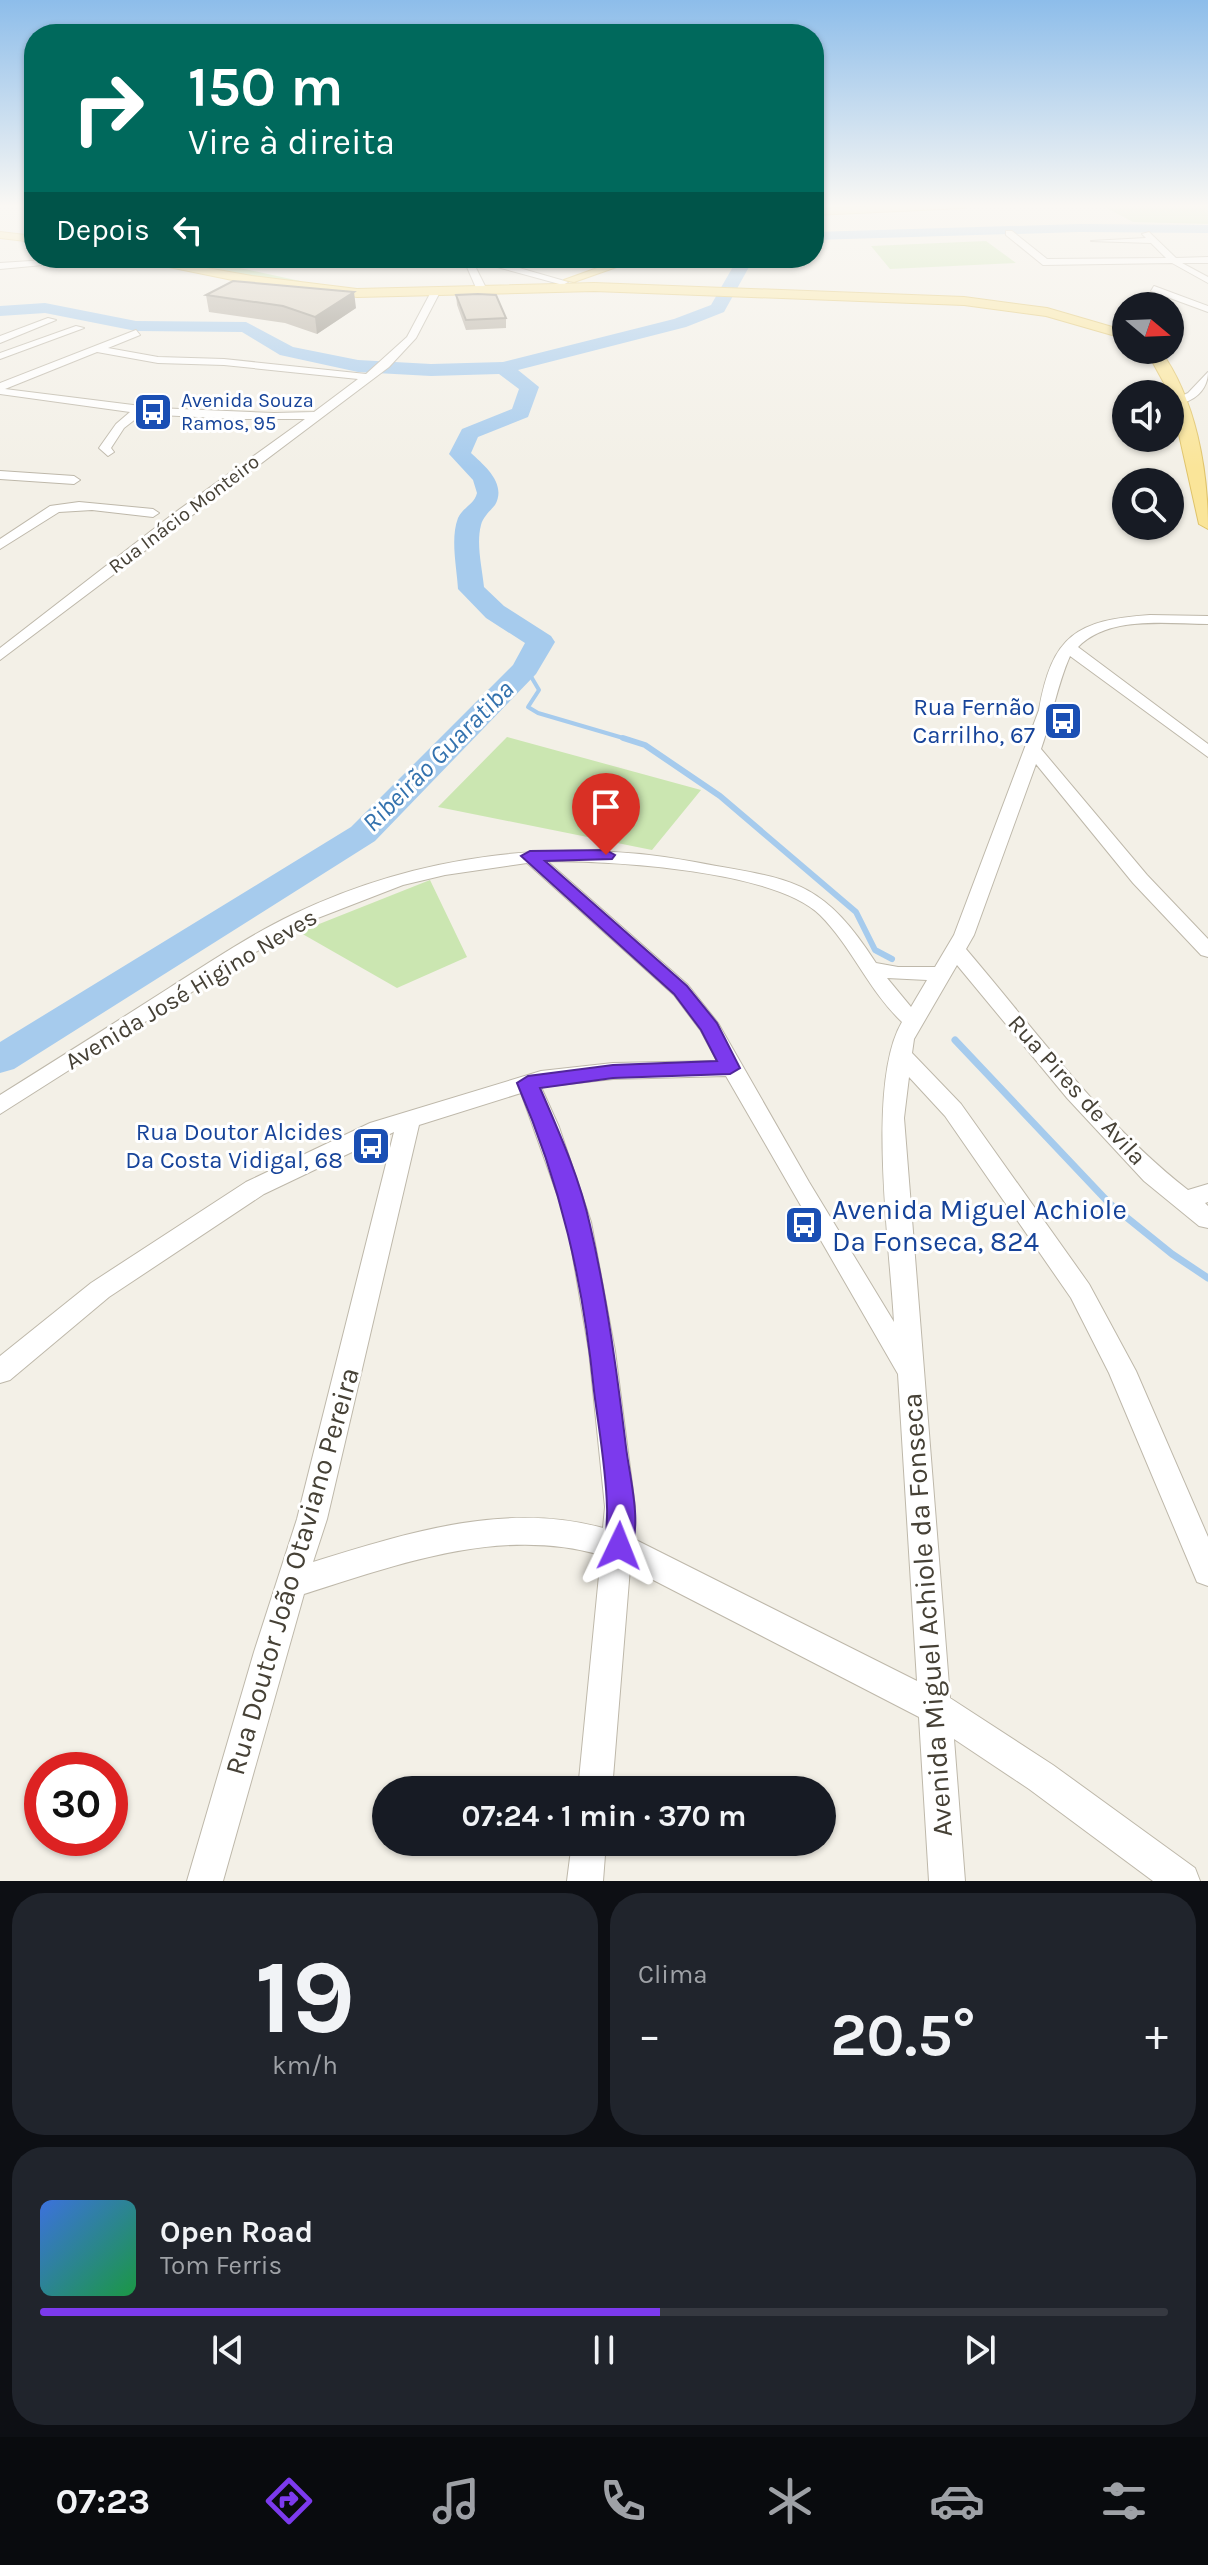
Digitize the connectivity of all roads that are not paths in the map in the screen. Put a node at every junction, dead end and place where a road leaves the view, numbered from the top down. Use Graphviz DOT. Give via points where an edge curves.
graph roads {
  1 [pos="355,293"];
  2 [pos="465,293"];
  3 [pos="771,293"];
  4 [pos="1164,293"];
  5 [pos="433,298"];
  6 [pos="1208,309"];
  7 [pos="51,320"];
  8 [pos="79,328"];
  9 [pos="1112,330"];
  10 [pos="136,333"];
  11 [pos="0,340"];
  12 [pos="97,349"];
  13 [pos="0,356"];
  14 [pos="375,371"];
  15 [pos="1208,375"];
  16 [pos="0,389"];
  17 [pos="1184,399"];
  18 [pos="137,412"];
  19 [pos="314,415"];
  20 [pos="1184,422"];
  21 [pos="108,452"];
  22 [pos="0,475"];
  23 [pos="74,480"];
  24 [pos="153,513"];
  25 [pos="1208,524"];
  26 [pos="0,545"];
  27 [pos="1208,620"];
  28 [pos="1067,646"];
  29 [pos="0,655"];
  30 [pos="1032,749"];
  31 [pos="1208,752"];
  32 [pos="530,856"];
  33 [pos="956,951"];
  34 [pos="1208,951"];
  35 [pos="872,968"];
  36 [pos="942,973"];
  37 [pos="912,1019"];
  38 [pos="900,1054"];
  39 [pos="730,1068"];
  40 [pos="528,1083"];
  41 [pos="0,1106"];
  42 [pos="409,1119"];
  43 [pos="1196,1197"];
  44 [pos="1208,1219"];
  45 [pos="909,1369"];
  46 [pos="0,1372"];
  47 [pos="619,1546"];
  48 [pos="1208,1572"];
  49 [pos="294,1583"];
  50 [pos="936,1708"];
  51 [pos="596,1776"];
  52 [pos="588,1856"];
  53 [pos="205,1881"];
  54 [pos="585,1881"];
  55 [pos="947,1881"];
  56 [pos="1182,1881"];
  1 -- 5 [label="main road"];
  2 -- 5 [label="main road"];
  3 -- 9 [label="main road" via="995,303"];
  4 -- 6 [label="street"];
  5 -- 14 [label="street, Rua Inácio Monteiro" via="411,338"];
  7 -- 11 [label="street"];
  8 -- 13 [label="street"];
  10 -- 12 [label="street"];
  12 -- 14 [label="street" via="158,360"];
  12 -- 16 [label="street"];
  14 -- 19 [label="street, Rua Inácio Monteiro"];
  15 -- 17 [label="street"];
  16 -- 18 [label="street"];
  18 -- 19 [label="street"];
  18 -- 21 [label="street" via="108,439"];
  19 -- 29 [label="street, Rua Inácio Monteiro"];
  20 -- 25 [label="main road"];
  22 -- 23 [label="street"];
  24 -- 26 [label="street" via="64,507"];
  27 -- 28 [label="street" via="1105,624"];
  28 -- 30 [label="street"];
  28 -- 31 [label="street"];
  30 -- 33 [label="street"];
  30 -- 34 [label="street"];
  32 -- 35 [label="street, Avenida José Higino Neves" via="628,856 791,888 825,908"];
  32 -- 39 [label="street, Avenida Miguel Achiole da Fonseca" via="681,990 710,1028"];
  32 -- 41 [label="street, Avenida José Higino Neves" via="430,870 302,918"];
  33 -- 36 [label="street"];
  33 -- 43 [label="street, Rua Pires de Avila" via="1152,1175"];
  35 -- 36 [label="street" via="898,974"];
  35 -- 37 [label="street, Avenida José Higino Neves" via="888,996"];
  36 -- 37 [label="street"];
  37 -- 38 [label="street"];
  38 -- 45 [label="street" via="893,1118"];
  38 -- 48 [label="street" via="953,1110 1080,1291 1122,1371"];
  39 -- 40 [label="street" via="613,1071"];
  39 -- 45 [label="street, Avenida Miguel Achiole da Fonseca"];
  40 -- 42 [label="street"];
  40 -- 47 [label="street" via="579,1222 602,1351 620,1507"];
  42 -- 46 [label="street" via="316,1156 255,1188 100,1290"];
  42 -- 49 [label="street, Rua Doutor João Otaviano Pereira"];
  43 -- 44 [label="street, Rua Pires de Avila"];
  45 -- 50 [label="street, Avenida Miguel Achiole da Fonseca"];
  47 -- 49 [label="street" via="543,1530 496,1533 367,1560"];
  47 -- 50 [label="street"];
  47 -- 51 [label="street"];
  49 -- 53 [label="street, Rua Doutor João Otaviano Pereira"];
  50 -- 55 [label="street, Avenida Miguel Achiole da Fonseca"];
  50 -- 56 [label="street"];
  52 -- 54 [label="street"];
}
